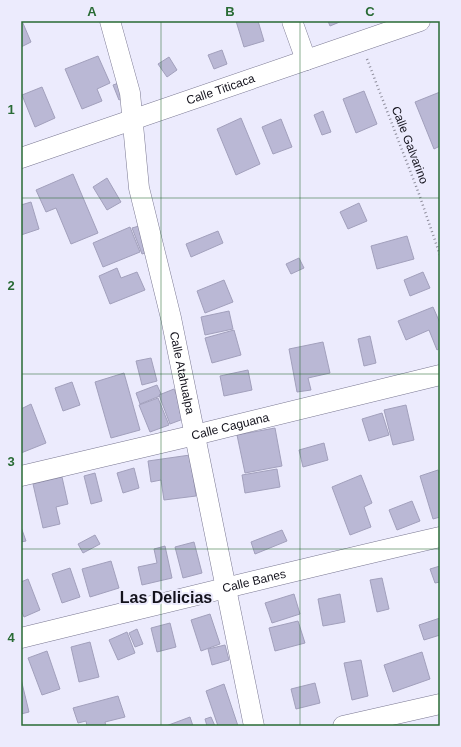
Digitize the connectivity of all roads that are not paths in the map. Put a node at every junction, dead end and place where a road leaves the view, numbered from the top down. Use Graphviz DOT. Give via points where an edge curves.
graph roads {
  1 [pos="110,21"];
  2 [pos="292,21"];
  3 [pos="420,21"];
  4 [pos="306,60"];
  5 [pos="132,120"];
  6 [pos="21,158"];
  7 [pos="440,375"];
  8 [pos="195,435"];
  9 [pos="21,476"];
  10 [pos="440,537"];
  11 [pos="226,589"];
  12 [pos="21,638"];
  13 [pos="440,704"];
  14 [pos="254,726"];
  15 [pos="343,726"];
  1 -- 5 [label="street, Calle Atahualpa" via="130,93"];
  2 -- 4 [label="street"];
  3 -- 4 [label="street, Calle Titicaca"];
  4 -- 5 [label="street, Calle Titicaca"];
  5 -- 6 [label="street, Calle Titicaca"];
  5 -- 8 [label="street, Calle Atahualpa" via="139,188 171,318"];
  7 -- 8 [label="street, Calle Caguana"];
  8 -- 9 [label="street, Calle Caguana"];
  8 -- 11 [label="street, Calle Atahualpa"];
  10 -- 11 [label="street, Calle Banes" via="282,573"];
  11 -- 12 [label="street, Calle Banes"];
  11 -- 14 [label="street, Calle Atahualpa"];
  13 -- 15 [label="street"];
}
